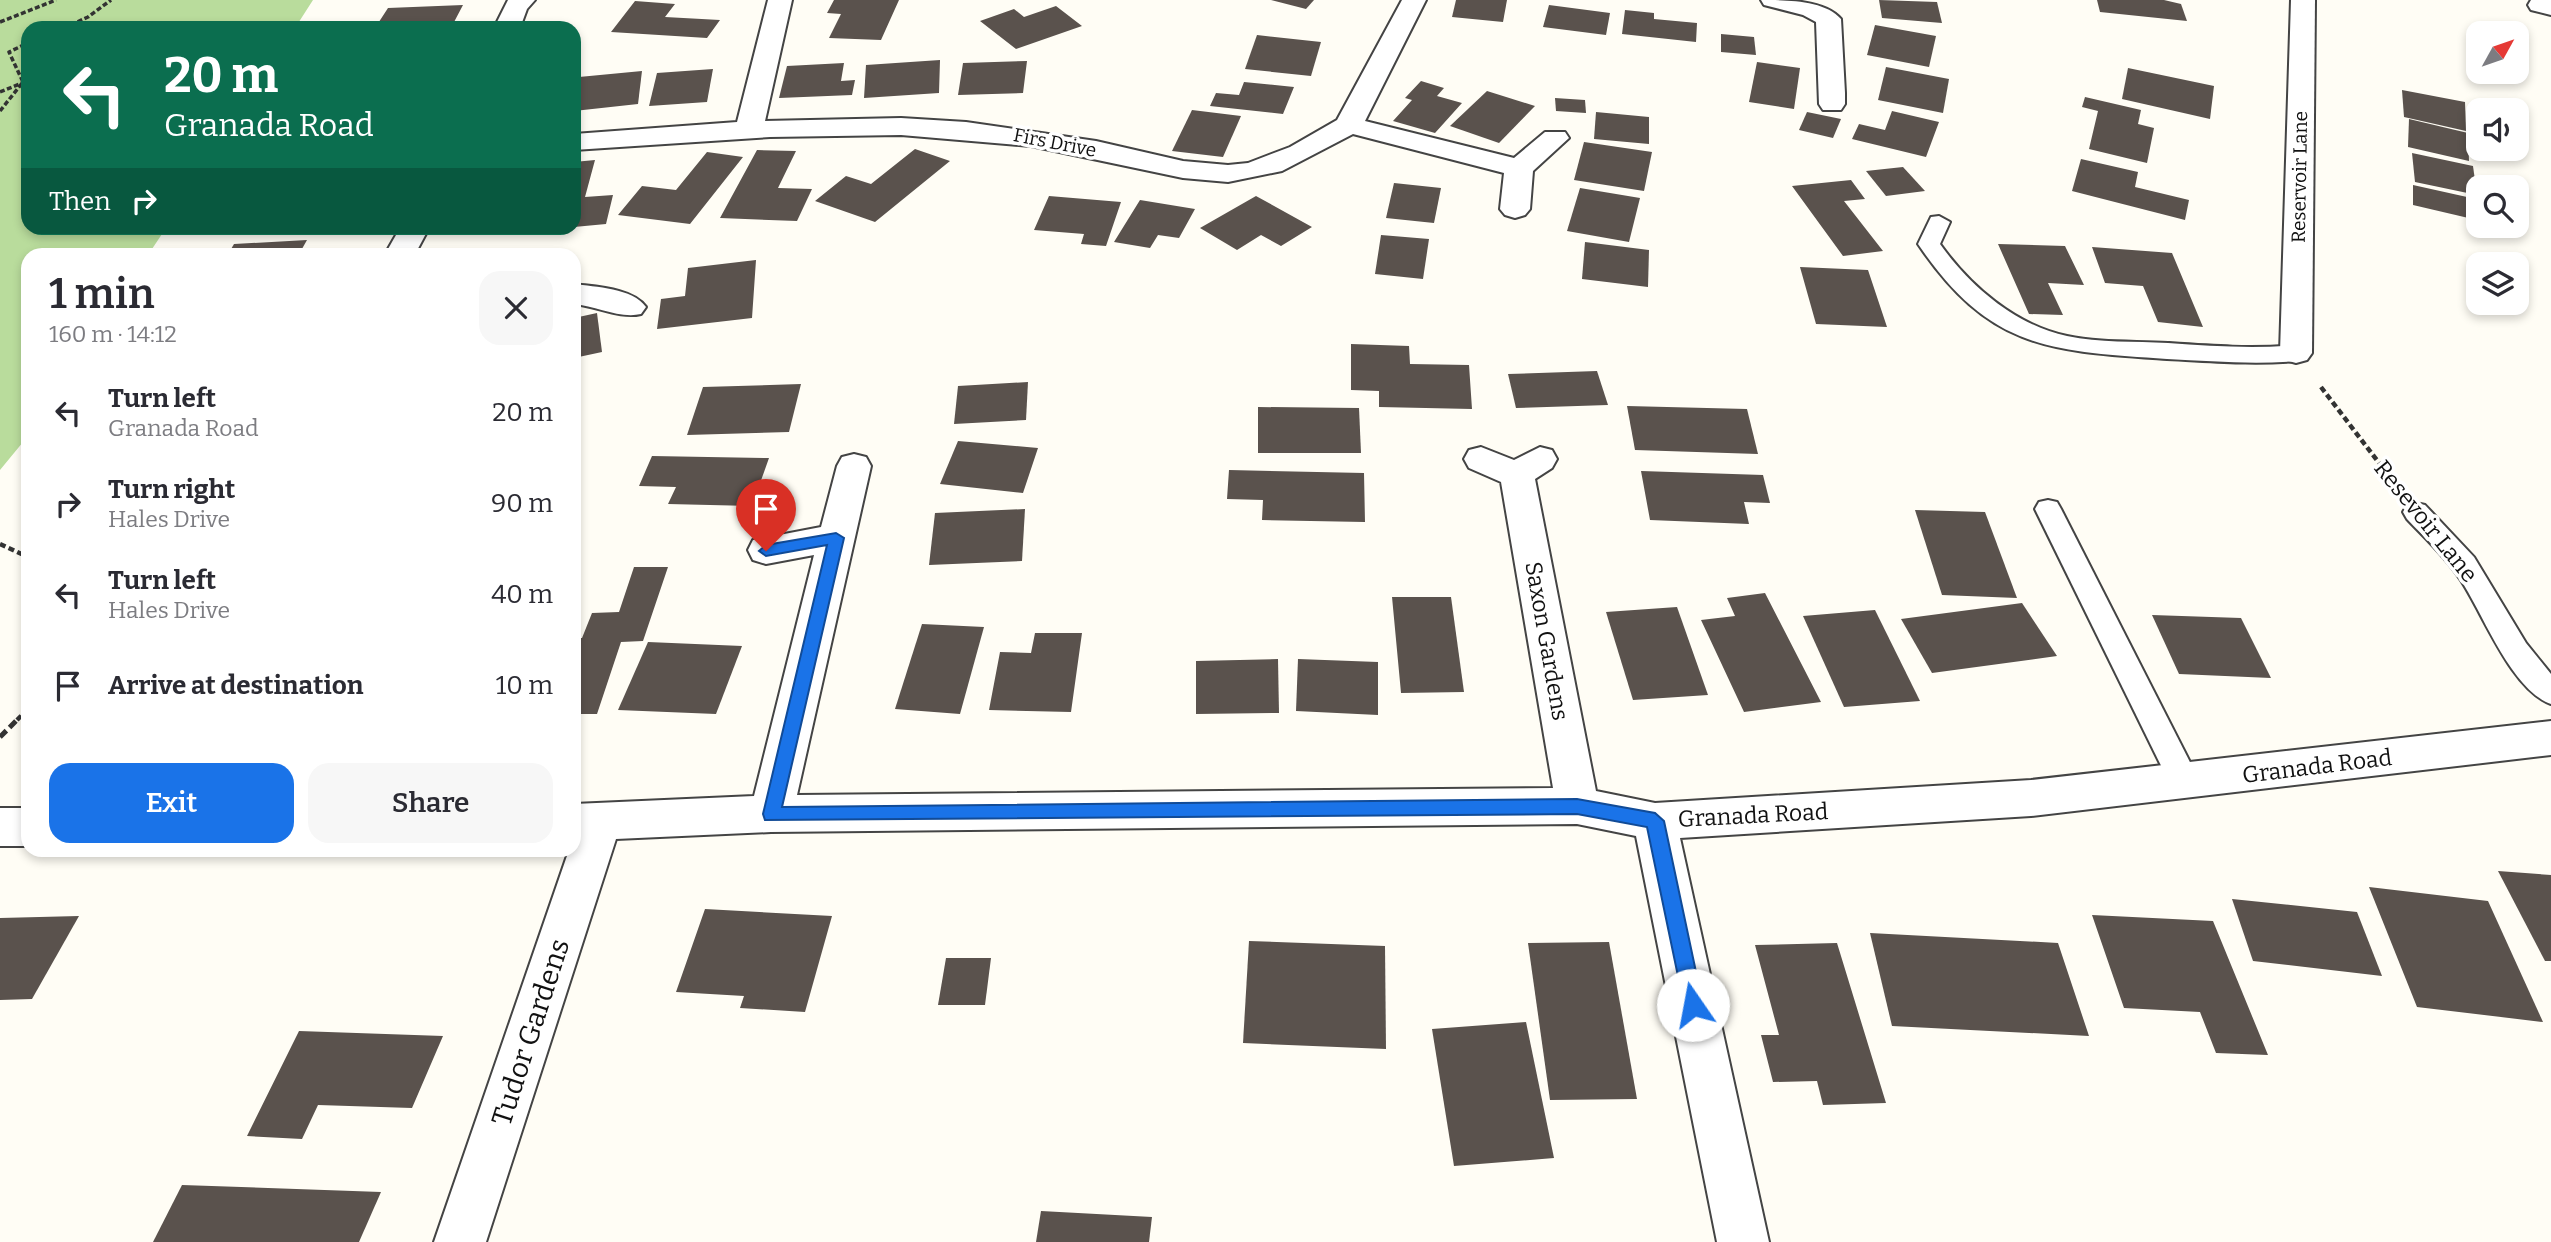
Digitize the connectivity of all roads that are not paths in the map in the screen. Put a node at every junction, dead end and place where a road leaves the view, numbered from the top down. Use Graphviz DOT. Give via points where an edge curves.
graph roads {
  1 [pos="523,0"];
  2 [pos="780,0"];
  3 [pos="1414,0"];
  4 [pos="1773,0"];
  5 [pos="2303,0"];
  6 [pos="510,21"];
  7 [pos="1832,104"];
  8 [pos="1349,125"];
  9 [pos="749,129"];
  10 [pos="1555,138"];
  11 [pos="581,141"];
  12 [pos="1519,168"];
  13 [pos="1515,209"];
  14 [pos="1939,222"];
  15 [pos="581,295"];
  16 [pos="630,307"];
  17 [pos="2296,353"];
  18 [pos="1481,459"];
  19 [pos="854,466"];
  20 [pos="2048,509"];
  21 [pos="2416,512"];
  22 [pos="836,538"];
  23 [pos="766,551"];
  24 [pos="2551,692"];
  25 [pos="2551,738"];
  26 [pos="2184,781"];
  27 [pos="1577,806"];
  28 [pos="771,814"];
  29 [pos="1655,821"];
  30 [pos="587,822"];
  31 [pos="0,827"];
  32 [pos="21,827"];
  33 [pos="581,842"];
  34 [pos="576,857"];
  35 [pos="460,1242"];
  36 [pos="1743,1242"];
  1 -- 6 [label="street"];
  2 -- 9 [label="street"];
  3 -- 8 [label="street"];
  4 -- 7 [label="street" via="1829,19 1826,48"];
  5 -- 17 [label="street, Reservoir Lane"];
  8 -- 9 [label="street, Firs Drive" via="1272,165 1220,174 979,128"];
  8 -- 12 [label="street"];
  9 -- 11 [label="street, Firs Drive"];
  10 -- 12 [label="street"];
  12 -- 13 [label="street"];
  14 -- 17 [label="lane" via="1929,244 1945,269 1973,296 2017,326 2066,344 2259,357"];
  15 -- 16 [label="street"];
  18 -- 27 [label="street, Saxon Gardens" via="1529,467"];
  19 -- 22 [label="street"];
  20 -- 26 [label="lane"];
  21 -- 24 [label="lane, Resevoir Lane" via="2468,570 2516,648"];
  22 -- 23 [label="street"];
  22 -- 28 [label="street"];
  25 -- 26 [label="street, Granada Road"];
  26 -- 29 [label="street, Granada Road" via="2031,798"];
  27 -- 28 [label="street, Granada Road"];
  27 -- 29 [label="street, Granada Road"];
  28 -- 30 [label="street, Granada Road"];
  29 -- 36 [label="street"];
  30 -- 33 [label="street, Tudor Gardens"];
  31 -- 32 [label="street"];
  34 -- 35 [label="street, Tudor Gardens"];
}
